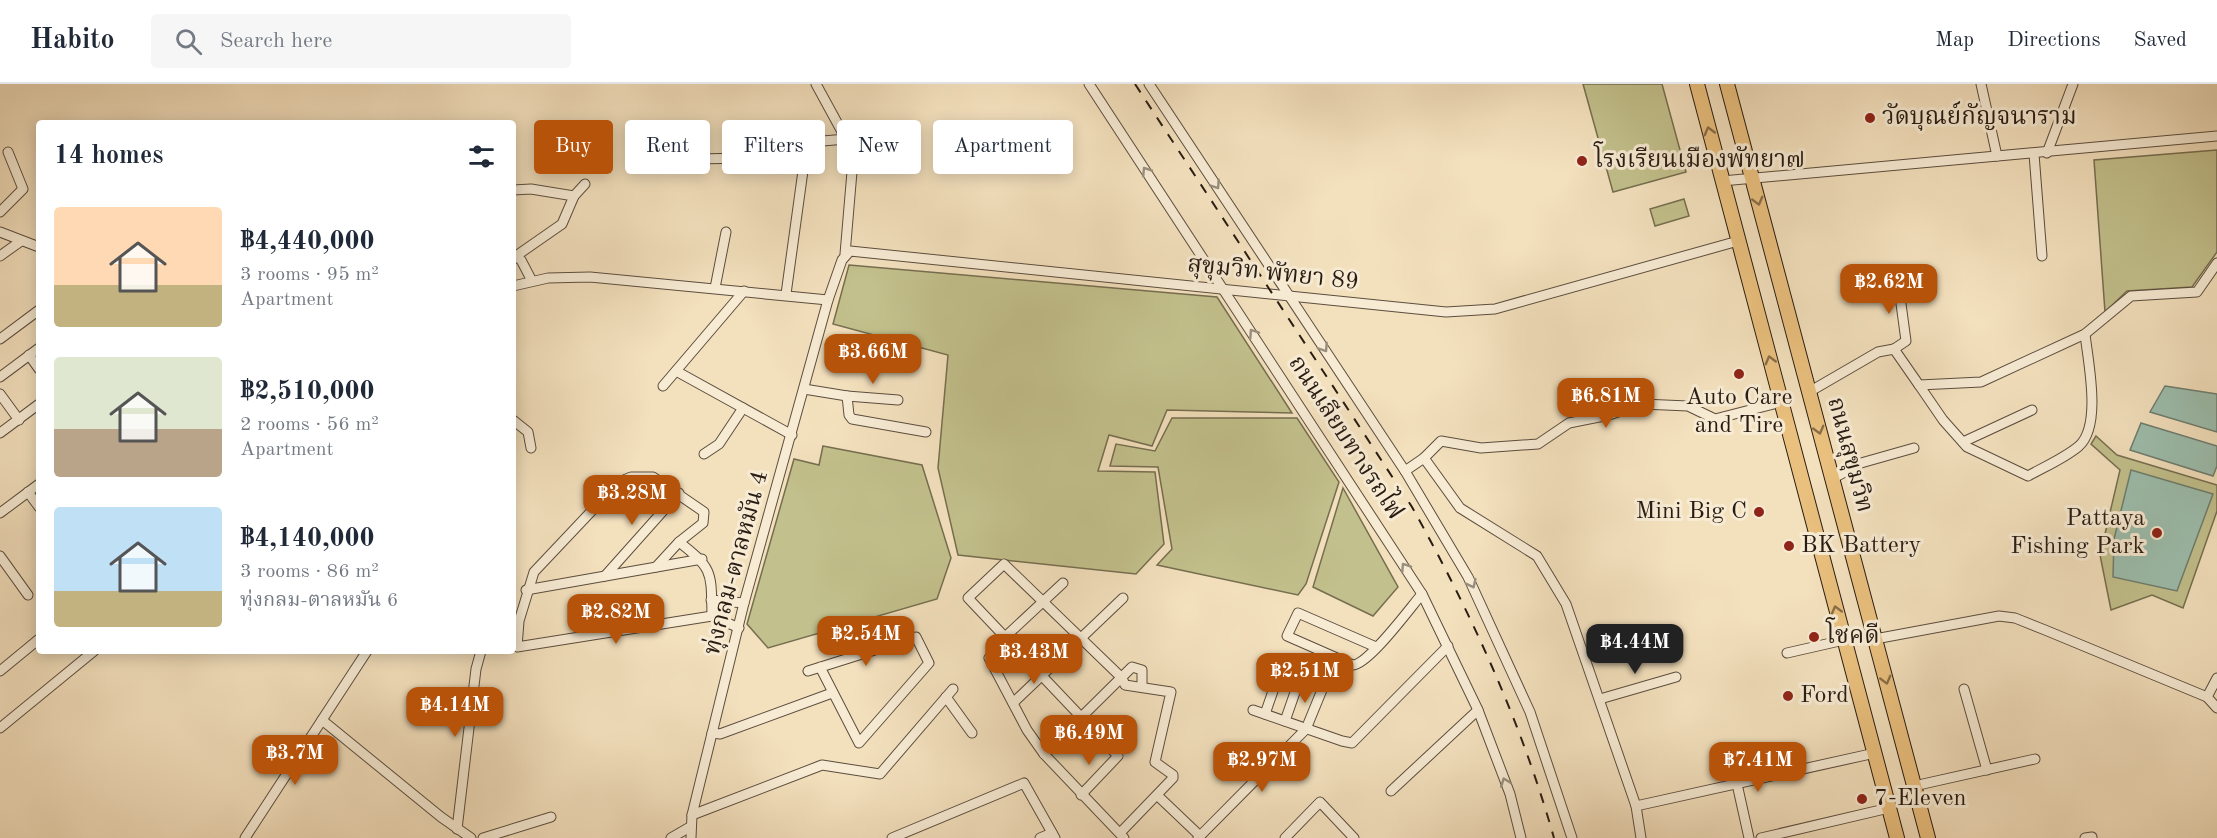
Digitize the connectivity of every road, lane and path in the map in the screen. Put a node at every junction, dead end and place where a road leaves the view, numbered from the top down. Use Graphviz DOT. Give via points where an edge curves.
graph roads {
  1 [pos="816,84"];
  2 [pos="1089,84"];
  3 [pos="1149,84"];
  4 [pos="1697,84"];
  5 [pos="1727,84"];
  6 [pos="1981,84"];
  7 [pos="2073,84"];
  8 [pos="837,122"];
  9 [pos="2217,136"];
  10 [pos="8,152"];
  11 [pos="2047,153"];
  12 [pos="2034,154"];
  13 [pos="1997,156"];
  14 [pos="801,174"];
  15 [pos="854,174"];
  16 [pos="1752,178"];
  17 [pos="1722,181"];
  18 [pos="585,184"];
  19 [pos="516,190"];
  20 [pos="574,196"];
  21 [pos="0,212"];
  22 [pos="726,231"];
  23 [pos="0,232"];
  24 [pos="21,241"];
  25 [pos="1738,241"];
  26 [pos="36,246"];
  27 [pos="516,254"];
  28 [pos="845,254"];
  29 [pos="0,256"];
  30 [pos="516,256"];
  31 [pos="2042,256"];
  32 [pos="2217,263"];
  33 [pos="532,281"];
  34 [pos="516,285"];
  35 [pos="716,288"];
  36 [pos="1899,289"];
  37 [pos="1224,290"];
  38 [pos="744,291"];
  39 [pos="786,294"];
  40 [pos="1288,295"];
  41 [pos="828,300"];
  42 [pos="36,312"];
  43 [pos="2085,334"];
  44 [pos="0,339"];
  45 [pos="1894,349"];
  46 [pos="36,350"];
  47 [pos="28,355"];
  48 [pos="36,365"];
  49 [pos="676,371"];
  50 [pos="0,377"];
  51 [pos="1919,385"];
  52 [pos="663,386"];
  53 [pos="804,389"];
  54 [pos="1809,392"];
  55 [pos="0,394"];
  56 [pos="847,396"];
  57 [pos="898,400"];
  58 [pos="1781,402"];
  59 [pos="36,406"];
  60 [pos="743,408"];
  61 [pos="2032,410"];
  62 [pos="19,420"];
  63 [pos="516,422"];
  64 [pos="926,432"];
  65 [pos="0,433"];
  66 [pos="792,435"];
  67 [pos="1962,442"];
  68 [pos="531,448"];
  69 [pos="1914,448"];
  70 [pos="704,454"];
  71 [pos="1424,458"];
  72 [pos="1405,471"];
  73 [pos="1832,479"];
  74 [pos="36,486"];
  75 [pos="28,492"];
  76 [pos="679,493"];
  77 [pos="36,503"];
  78 [pos="0,513"];
  79 [pos="679,542"];
  80 [pos="0,556"];
  81 [pos="702,559"];
  82 [pos="656,567"];
  83 [pos="605,576"];
  84 [pos="1063,583"];
  85 [pos="526,590"];
  86 [pos="1422,594"];
  87 [pos="28,595"];
  88 [pos="1123,598"];
  89 [pos="1043,599"];
  90 [pos="711,600"];
  91 [pos="744,603"];
  92 [pos="712,616"];
  93 [pos="739,628"];
  94 [pos="1004,638"];
  95 [pos="1083,639"];
  96 [pos="1875,639"];
  97 [pos="1845,640"];
  98 [pos="36,641"];
  99 [pos="1448,646"];
  100 [pos="1376,647"];
  101 [pos="1787,653"];
  102 [pos="90,654"];
  103 [pos="365,654"];
  104 [pos="480,654"];
  105 [pos="820,667"];
  106 [pos="0,671"];
  107 [pos="808,671"];
  108 [pos="1044,676"];
  109 [pos="1676,677"];
  110 [pos="1122,678"];
  111 [pos="1300,678"];
  112 [pos="2217,678"];
  113 [pos="1142,686"];
  114 [pos="1964,689"];
  115 [pos="832,693"];
  116 [pos="2217,696"];
  117 [pos="2207,697"];
  118 [pos="1600,699"];
  119 [pos="1013,703"];
  120 [pos="2217,708"];
  121 [pos="1253,710"];
  122 [pos="1478,710"];
  123 [pos="1265,714"];
  124 [pos="1082,717"];
  125 [pos="322,720"];
  126 [pos="1285,721"];
  127 [pos="0,727"];
  128 [pos="1306,729"];
  129 [pos="712,733"];
  130 [pos="972,733"];
  131 [pos="1875,753"];
  132 [pos="1044,754"];
  133 [pos="2035,759"];
  134 [pos="1987,770"];
  135 [pos="1737,784"];
  136 [pos="1914,786"];
  137 [pos="1391,790"];
  138 [pos="1081,795"];
  139 [pos="1158,796"];
  140 [pos="1636,806"];
  141 [pos="1889,808"];
  142 [pos="692,815"];
  143 [pos="551,817"];
  144 [pos="690,826"];
  145 [pos="457,830"];
  146 [pos="1053,836"];
  147 [pos="1122,836"];
  148 [pos="1199,837"];
  149 [pos="246,838"];
  150 [pos="471,838"];
  151 [pos="483,838"];
  152 [pos="671,838"];
  153 [pos="691,838"];
  154 [pos="892,838"];
  155 [pos="1040,838"];
  156 [pos="1285,838"];
  157 [pos="1354,838"];
  158 [pos="1521,838"];
  159 [pos="1572,838"];
  160 [pos="1641,838"];
  161 [pos="1749,838"];
  162 [pos="1761,838"];
  163 [pos="1897,838"];
  164 [pos="1928,838"];
  1 -- 8 [label="street"];
  37 -- 2 [label="street, ถนนเลียบทางรถไฟ, one-way"];
  3 -- 40 [label="street, ถนนเลียบทางรถไฟ, one-way"];
  17 -- 4 [label="highway, one-way"];
  5 -- 16 [label="highway, ถนนสุขุมวิท"];
  6 -- 13 [label="street"];
  7 -- 11 [label="street"];
  9 -- 11 [label="street"];
  10 -- 21 [label="street" via="23,189"];
  11 -- 12 [label="street"];
  12 -- 13 [label="street"];
  12 -- 31 [label="street"];
  13 -- 16 [label="street"];
  14 -- 39 [label="street"];
  15 -- 28 [label="street"];
  16 -- 17 [label="street"];
  16 -- 54 [label="highway, ถนนสุขุมวิท, one-way"];
  17 -- 25 [label="highway"];
  18 -- 20 [label="street"];
  19 -- 20 [label="street"];
  20 -- 27 [label="street" via="562,224"];
  22 -- 35 [label="street"];
  23 -- 24 [label="street"];
  24 -- 26 [label="street"];
  24 -- 29 [label="street"];
  25 -- 40 [label="street, สุขุมวิท พัทยา 89" via="1495,309 1446,312"];
  58 -- 25 [label="highway, one-way"];
  28 -- 37 [label="street, สุขุมวิท พัทยา 89" via="858,250"];
  28 -- 41 [label="street"];
  30 -- 33 [label="street"];
  32 -- 43 [label="street" via="2197,292 2131,296"];
  33 -- 34 [label="street"];
  33 -- 35 [label="street" via="590,277"];
  35 -- 38 [label="street"];
  36 -- 45 [label="street" via="1906,341"];
  37 -- 40 [label="street, สุขุมวิท พัทยา 89"];
  86 -- 37 [label="street, ถนนเลียบทางรถไฟ, one-way"];
  38 -- 39 [label="street"];
  38 -- 49 [label="street"];
  39 -- 41 [label="street"];
  40 -- 72 [label="street, ถนนเลียบทางรถไฟ, one-way"];
  41 -- 53 [label="street, ทุ่งกลม-ตาลหมัน 4"];
  42 -- 44 [label="street"];
  43 -- 51 [label="street" via="1981,382"];
  43 -- 67 [label="street" via="2093,416 2079,446 2028,477"];
  45 -- 51 [label="street"];
  45 -- 54 [label="street" via="1878,352"];
  46 -- 47 [label="street"];
  47 -- 48 [label="street"];
  47 -- 50 [label="street"];
  49 -- 52 [label="street"];
  49 -- 60 [label="street"];
  51 -- 67 [label="street"];
  53 -- 56 [label="street"];
  53 -- 66 [label="street, ทุ่งกลม-ตาลหมัน 4"];
  54 -- 73 [label="highway, ถนนสุขุมวิท, one-way"];
  55 -- 62 [label="street"];
  56 -- 57 [label="street"];
  56 -- 64 [label="street" via="852,419"];
  58 -- 71 [label="street" via="1715,419 1688,406 1642,404 1569,423 1538,444 1481,448 1440,441"];
  97 -- 58 [label="highway, one-way"];
  59 -- 62 [label="street"];
  60 -- 66 [label="street"];
  60 -- 70 [label="street" via="719,444"];
  61 -- 67 [label="street"];
  62 -- 65 [label="street"];
  63 -- 68 [label="street" via="528,432"];
  66 -- 91 [label="street, ทุ่งกลม-ตาลหมัน 4"];
  69 -- 73 [label="street" via="1861,463"];
  71 -- 72 [label="street"];
  71 -- 118 [label="street" via="1460,508 1537,556 1566,604"];
  72 -- 159 [label="street, ถนนเลียบทางรถไฟ, one-way" via="1468,577 1500,643 1530,712"];
  73 -- 96 [label="highway, ถนนสุขุมวิท"];
  74 -- 75 [label="street"];
  75 -- 77 [label="street"];
  75 -- 78 [label="street"];
  76 -- 79 [label="street" via="704,512 703,523"];
  76 -- 83 [label="street"];
  76 -- 85 [label="street" via="653,477 631,477 619,482 534,572"];
  79 -- 81 [label="street"];
  79 -- 82 [label="street"];
  80 -- 87 [label="street"];
  81 -- 82 [label="street"];
  81 -- 90 [label="street" via="709,569"];
  82 -- 83 [label="street"];
  83 -- 85 [label="street"];
  84 -- 89 [label="street"];
  85 -- 92 [label="street" via="517,647"];
  86 -- 99 [label="street, ถนนเลียบทางรถไฟ"];
  86 -- 100 [label="street"];
  88 -- 95 [label="street"];
  89 -- 94 [label="street"];
  89 -- 94 [label="street" via="1004,564 968,598"];
  89 -- 95 [label="street"];
  90 -- 91 [label="street"];
  90 -- 92 [label="street"];
  91 -- 93 [label="street, ทุ่งกลม-ตาลหมัน 4"];
  92 -- 93 [label="street"];
  93 -- 129 [label="street, ทุ่งกลม-ตาลหมัน 4"];
  94 -- 108 [label="street"];
  94 -- 119 [label="street" via="989,658"];
  95 -- 108 [label="street"];
  95 -- 110 [label="street"];
  96 -- 117 [label="street" via="1978,618 2014,618"];
  96 -- 136 [label="highway, ถนนสุขุมวิท, one-way"];
  97 -- 101 [label="street"];
  97 -- 131 [label="highway"];
  98 -- 106 [label="street"];
  99 -- 122 [label="street, ถนนเลียบทางรถไฟ"];
  99 -- 128 [label="street" via="1352,742"];
  100 -- 100 [label="street" via="1353,665 1287,636 1299,613"];
  102 -- 127 [label="street"];
  103 -- 125 [label="street"];
  104 -- 145 [label="street"];
  105 -- 107 [label="street"];
  105 -- 115 [label="street"];
  105 -- 115 [label="street" via="916,637 929,663 859,743"];
  108 -- 119 [label="street"];
  108 -- 124 [label="street"];
  109 -- 118 [label="street"];
  110 -- 113 [label="street" via="1125,685"];
  110 -- 113 [label="street" via="1132,667 1142,670"];
  110 -- 124 [label="street"];
  111 -- 123 [label="street" via="1280,671"];
  111 -- 126 [label="street"];
  111 -- 128 [label="street" via="1324,685"];
  112 -- 117 [label="street"];
  113 -- 139 [label="street" via="1171,692 1155,762 1173,778"];
  114 -- 134 [label="street"];
  115 -- 129 [label="street" via="720,734"];
  116 -- 117 [label="street"];
  117 -- 120 [label="street"];
  118 -- 140 [label="street"];
  119 -- 132 [label="street"];
  121 -- 123 [label="street"];
  122 -- 137 [label="street"];
  158 -- 122 [label="street, ถนนเลียบทางรถไฟ, one-way" via="1510,795"];
  123 -- 126 [label="street"];
  124 -- 132 [label="street"];
  124 -- 138 [label="street" via="1118,756"];
  125 -- 145 [label="street"];
  125 -- 149 [label="street"];
  126 -- 128 [label="street"];
  128 -- 148 [label="street"];
  129 -- 142 [label="street, ทุ่งกลม-ตาลหมัน 4"];
  130 -- 142 [label="street" via="949,693 916,739 880,774 822,765"];
  131 -- 135 [label="street"];
  131 -- 141 [label="highway"];
  132 -- 138 [label="street"];
  133 -- 134 [label="street"];
  134 -- 136 [label="street"];
  135 -- 140 [label="street"];
  135 -- 161 [label="street"];
  136 -- 164 [label="highway, ถนนสุขุมวิท"];
  138 -- 147 [label="street"];
  139 -- 147 [label="street"];
  139 -- 148 [label="street"];
  140 -- 160 [label="street"];
  141 -- 162 [label="street"];
  141 -- 163 [label="highway"];
  142 -- 144 [label="street, ทุ่งกลม-ตาลหมัน 4"];
  143 -- 151 [label="street"];
  144 -- 152 [label="street"];
  144 -- 153 [label="street, ทุ่งกลม-ตาลหมัน 4"];
  145 -- 150 [label="street"];
  146 -- 154 [label="street" via="1024,783"];
  146 -- 155 [label="street"];
  156 -- 157 [label="street" via="1320,802"];
}
